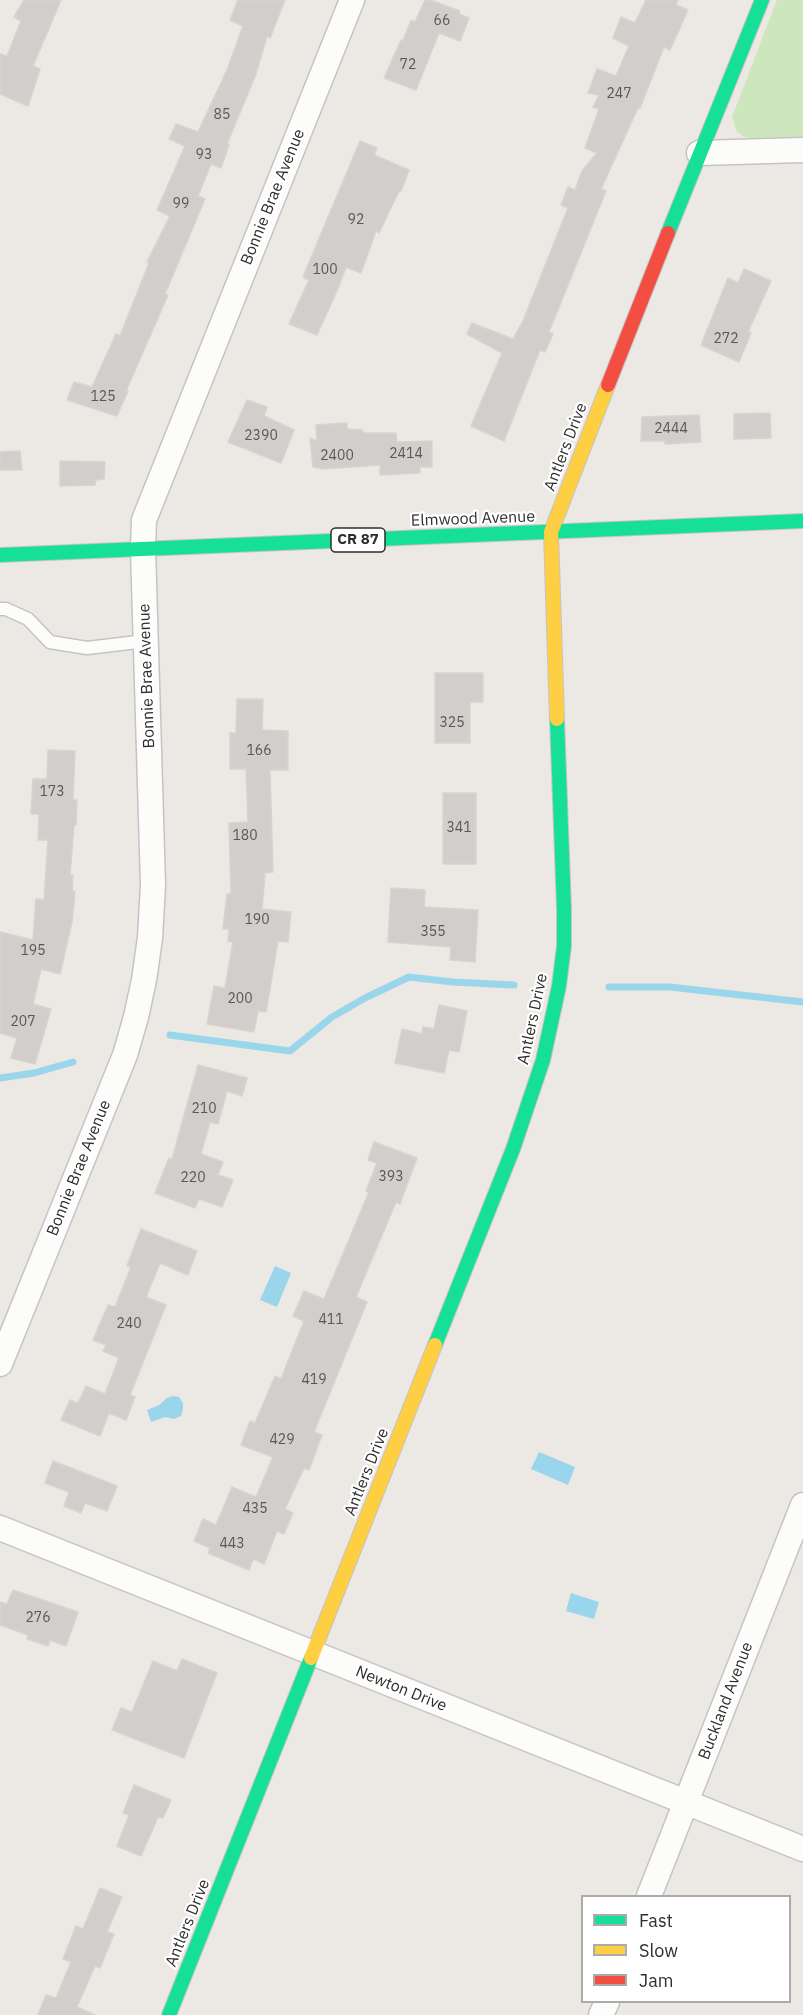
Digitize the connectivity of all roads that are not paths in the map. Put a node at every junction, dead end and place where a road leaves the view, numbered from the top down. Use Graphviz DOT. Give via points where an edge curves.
graph roads {
  1 [pos="351,0"];
  2 [pos="762,0"];
  3 [pos="803,150"];
  4 [pos="699,153"];
  5 [pos="803,521"];
  6 [pos="551,532"];
  7 [pos="143,549"];
  8 [pos="0,555"];
  9 [pos="0,609"];
  10 [pos="146,641"];
  11 [pos="0,1364"];
  12 [pos="803,1505"];
  13 [pos="0,1528"];
  14 [pos="313,1654"];
  15 [pos="687,1803"];
  16 [pos="803,1849"];
  17 [pos="649,1895"];
  18 [pos="169,2015"];
  1 -- 7 [label="street, Bonnie Brae Avenue" via="144,520"];
  2 -- 4 [label="street, Antlers Drive"];
  3 -- 4 [label="street"];
  4 -- 6 [label="street, Antlers Drive"];
  5 -- 6 [label="street, Elmwood Avenue / CR 87"];
  6 -- 7 [label="street, Elmwood Avenue / CR 87"];
  6 -- 14 [label="street, Antlers Drive" via="564,909 559,986 543,1060 513,1149"];
  7 -- 8 [label="street, Elmwood Avenue / CR 87"];
  7 -- 10 [label="street, Bonnie Brae Avenue"];
  9 -- 10 [label="lane" via="28,619 50,642 87,648"];
  10 -- 11 [label="street, Bonnie Brae Avenue" via="153,885 144,980 124,1055"];
  12 -- 15 [label="street, Buckland Avenue"];
  13 -- 14 [label="street, Newton Drive"];
  14 -- 15 [label="street, Newton Drive"];
  14 -- 18 [label="street, Antlers Drive"];
  15 -- 16 [label="street, Newton Drive"];
  15 -- 17 [label="street, Buckland Avenue"];
}
